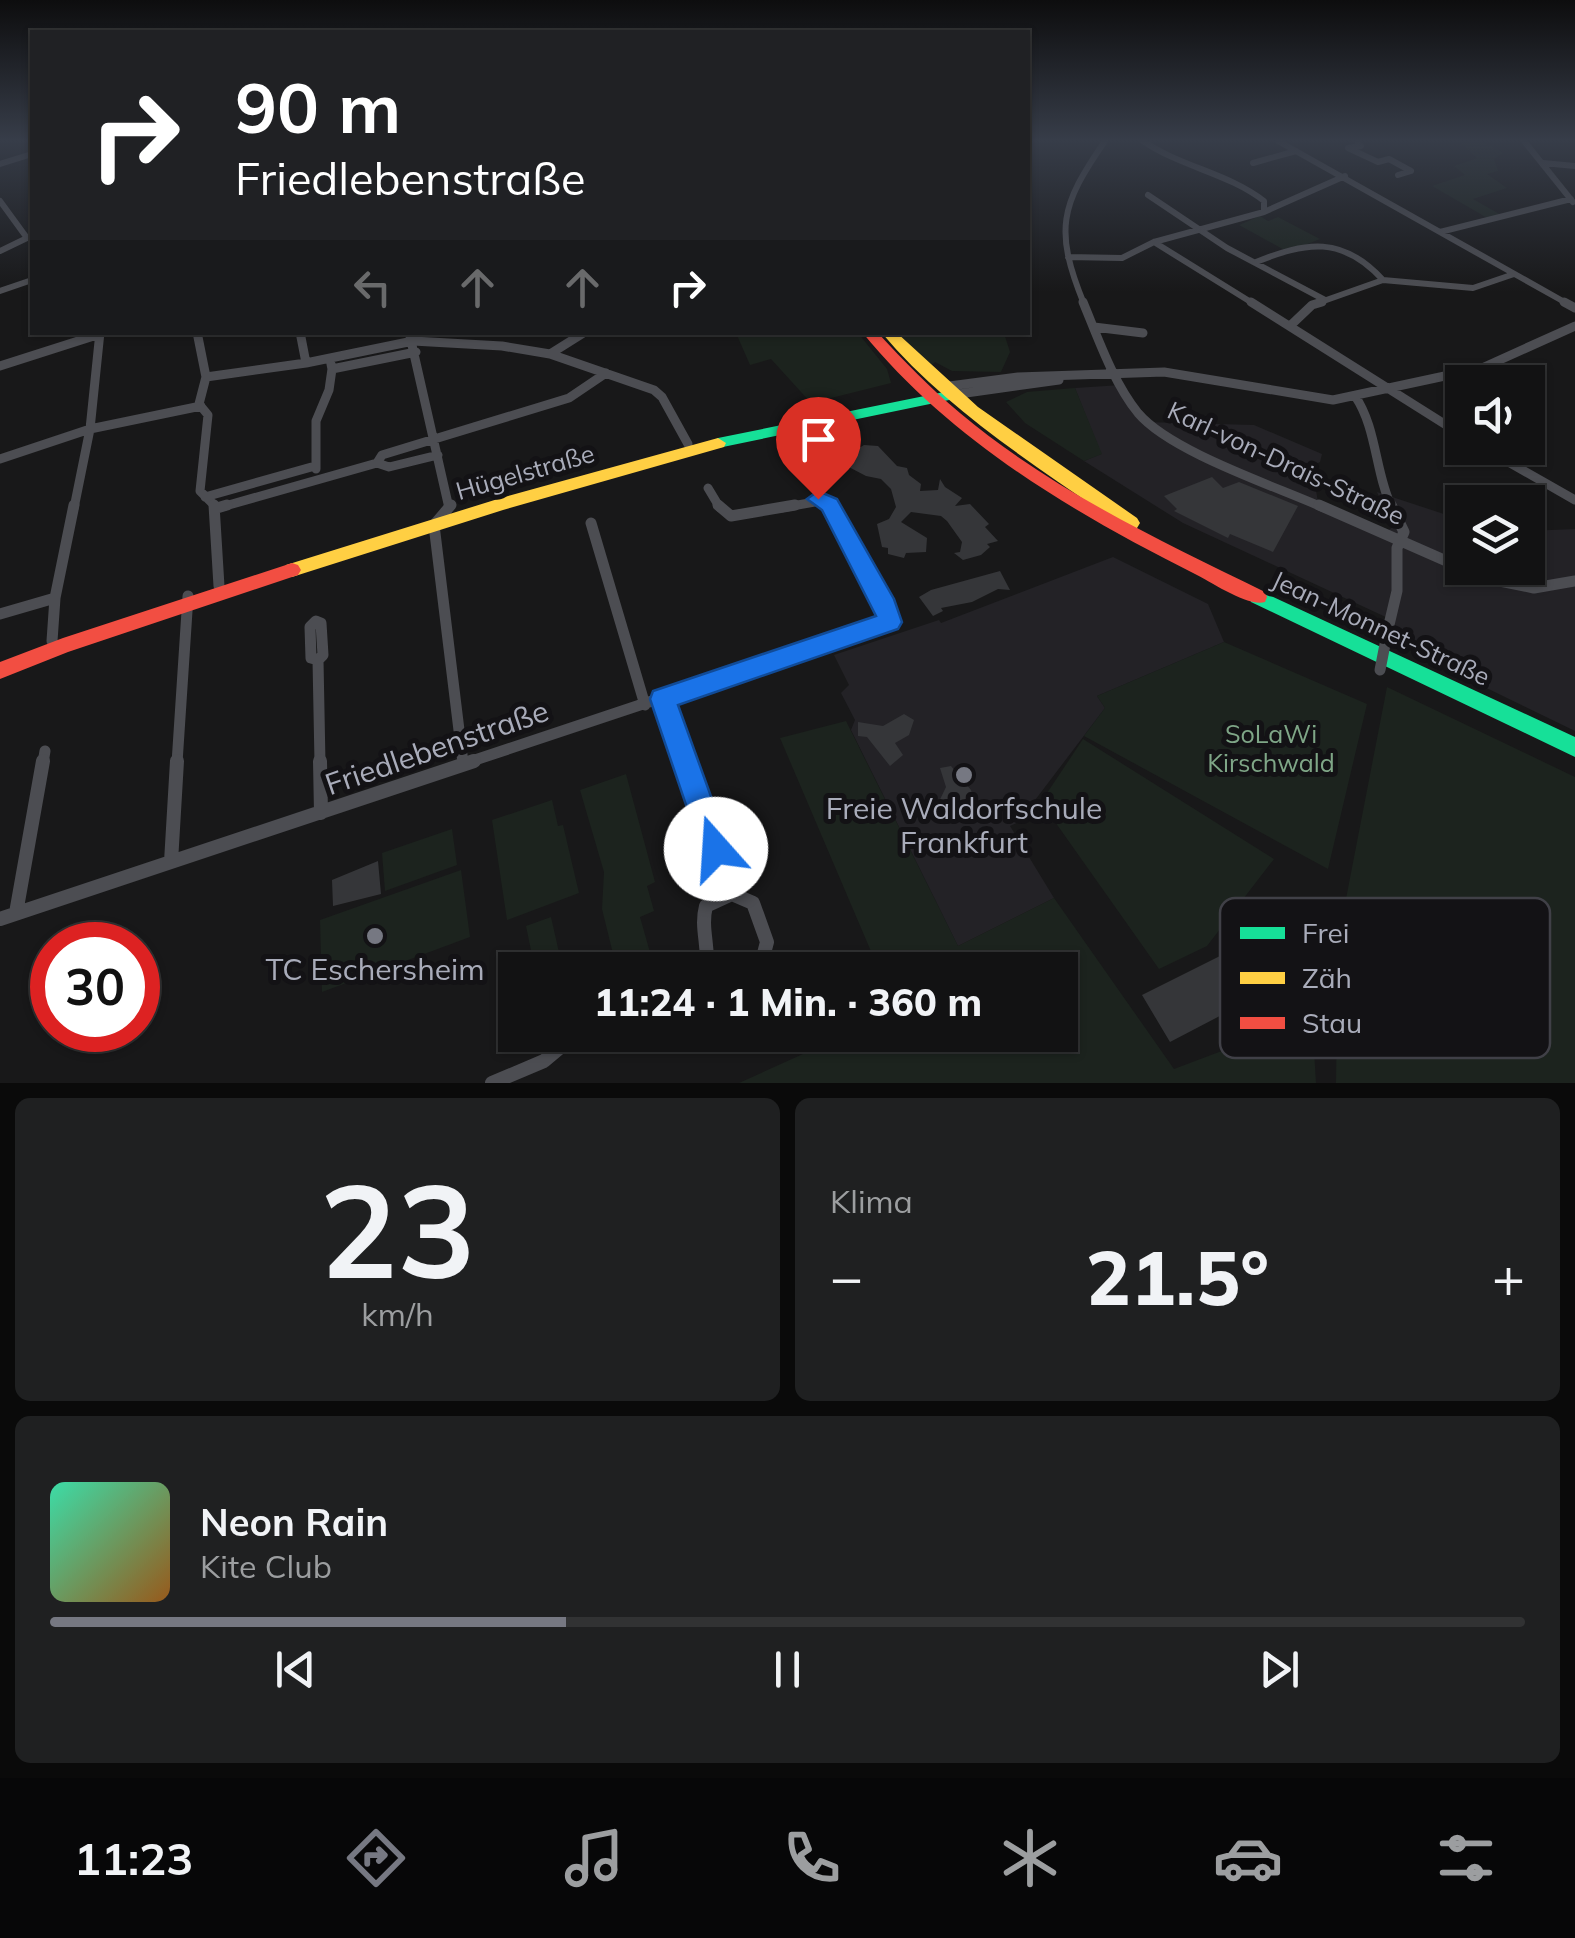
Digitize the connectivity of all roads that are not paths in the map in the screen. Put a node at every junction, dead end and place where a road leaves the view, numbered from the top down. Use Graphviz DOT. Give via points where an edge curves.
graph roads {
  1 [pos="1078,192"];
  2 [pos="1253,192"];
  3 [pos="1310,192"];
  4 [pos="1371,192"];
  5 [pos="1148,195"];
  6 [pos="0,201"];
  7 [pos="1573,202"];
  8 [pos="1264,212"];
  9 [pos="4,216"];
  10 [pos="1203,231"];
  11 [pos="1440,232"];
  12 [pos="1154,242"];
  13 [pos="0,251"];
  14 [pos="1068,257"];
  15 [pos="1256,262"];
  16 [pos="1514,274"];
  17 [pos="1383,280"];
  18 [pos="30,281"];
  19 [pos="0,292"];
  20 [pos="1326,300"];
  21 [pos="1575,308"];
  22 [pos="1290,325"];
  23 [pos="1575,326"];
  24 [pos="1094,327"];
  25 [pos="1143,333"];
  26 [pos="94,335"];
  27 [pos="100,335"];
  28 [pos="199,335"];
  29 [pos="301,335"];
  30 [pos="580,335"];
  31 [pos="871,335"];
  32 [pos="891,335"];
  33 [pos="411,337"];
  34 [pos="416,352"];
  35 [pos="550,354"];
  36 [pos="893,362"];
  37 [pos="306,363"];
  38 [pos="332,363"];
  39 [pos="0,366"];
  40 [pos="918,367"];
  41 [pos="606,373"];
  42 [pos="1117,374"];
  43 [pos="1079,376"];
  44 [pos="206,377"];
  45 [pos="983,381"];
  46 [pos="993,389"];
  47 [pos="1382,390"];
  48 [pos="934,393"];
  49 [pos="1355,396"];
  50 [pos="887,401"];
  51 [pos="201,406"];
  52 [pos="961,424"];
  53 [pos="983,424"];
  54 [pos="1445,425"];
  55 [pos="90,429"];
  56 [pos="436,440"];
  57 [pos="688,444"];
  58 [pos="438,455"];
  59 [pos="663,458"];
  60 [pos="0,459"];
  61 [pos="377,463"];
  62 [pos="1514,465"];
  63 [pos="315,466"];
  64 [pos="317,480"];
  65 [pos="708,488"];
  66 [pos="205,497"];
  67 [pos="1575,500"];
  68 [pos="217,508"];
  69 [pos="450,515"];
  70 [pos="592,523"];
  71 [pos="1400,541"];
  72 [pos="1167,551"];
  73 [pos="1575,581"];
  74 [pos="219,586"];
  75 [pos="55,598"];
  76 [pos="188,601"];
  77 [pos="0,614"];
  78 [pos="52,641"];
  79 [pos="5,658"];
  80 [pos="318,660"];
  81 [pos="1380,670"];
  82 [pos="0,671"];
  83 [pos="663,699"];
  84 [pos="645,706"];
  85 [pos="1575,747"];
  86 [pos="45,752"];
  87 [pos="464,764"];
  88 [pos="321,813"];
  89 [pos="170,862"];
  90 [pos="732,894"];
  91 [pos="16,914"];
  92 [pos="0,919"];
  93 [pos="708,952"];
  94 [pos="764,952"];
  95 [pos="555,1052"];
  96 [pos="492,1083"];
  1 -- 14 [label="street" via="1065,216"];
  2 -- 8 [label="street"];
  3 -- 8 [label="street"];
  4 -- 11 [label="street"];
  5 -- 10 [label="street"];
  6 -- 9 [label="street"];
  7 -- 11 [label="street"];
  8 -- 10 [label="street"];
  9 -- 13 [label="street" via="26,241"];
  10 -- 12 [label="street"];
  10 -- 15 [label="street"];
  11 -- 16 [label="street"];
  12 -- 14 [label="street" via="1122,258"];
  12 -- 22 [label="street"];
  14 -- 24 [label="street, Karl-von-Drais-Straße"];
  15 -- 17 [label="street" via="1310,246 1348,256"];
  15 -- 20 [label="street"];
  16 -- 17 [label="street" via="1473,288"];
  16 -- 21 [label="street"];
  17 -- 20 [label="street"];
  18 -- 19 [label="street"];
  20 -- 22 [label="street" via="1302,310"];
  22 -- 47 [label="street"];
  23 -- 47 [label="street, Hügelstraße" via="1482,368"];
  24 -- 25 [label="street"];
  24 -- 42 [label="street, Karl-von-Drais-Straße"];
  26 -- 39 [label="street"];
  27 -- 55 [label="street"];
  28 -- 44 [label="street"];
  29 -- 37 [label="street"];
  30 -- 35 [label="street"];
  31 -- 36 [label="main road"];
  32 -- 40 [label="main road"];
  33 -- 34 [label="street"];
  33 -- 35 [label="street"];
  33 -- 38 [label="street"];
  34 -- 38 [label="street"];
  34 -- 56 [label="street"];
  35 -- 41 [label="street"];
  36 -- 48 [label="main road"];
  36 -- 50 [label="main road" via="896,382"];
  37 -- 38 [label="street"];
  37 -- 44 [label="street"];
  38 -- 63 [label="street" via="316,421"];
  40 -- 45 [label="street"];
  40 -- 48 [label="main road"];
  41 -- 56 [label="street" via="570,398"];
  41 -- 57 [label="street" via="660,395"];
  42 -- 43 [label="street, Hügelstraße"];
  42 -- 49 [label="street, Hügelstraße" via="1184,373 1324,400"];
  42 -- 71 [label="street, Karl-von-Drais-Straße" via="1134,409 1169,438"];
  43 -- 45 [label="street, Hügelstraße"];
  43 -- 46 [label="street, Hügelstraße"];
  44 -- 51 [label="street"];
  45 -- 48 [label="street, Hügelstraße"];
  46 -- 48 [label="street, Hügelstraße"];
  46 -- 53 [label="street" via="980,406"];
  47 -- 49 [label="street, Hügelstraße"];
  47 -- 54 [label="street"];
  48 -- 50 [label="main road, Hügelstraße"];
  48 -- 52 [label="main road, Jean-Monnet-Straße"];
  48 -- 53 [label="main road, Jean-Monnet-Straße"];
  49 -- 71 [label="street" via="1381,485 1403,526"];
  50 -- 52 [label="main road"];
  50 -- 57 [label="main road, Hügelstraße"];
  50 -- 59 [label="main road, Hügelstraße"];
  51 -- 55 [label="street"];
  51 -- 66 [label="street" via="208,415 200,491"];
  52 -- 72 [label="main road, Jean-Monnet-Straße" via="1043,483"];
  53 -- 72 [label="main road, Jean-Monnet-Straße"];
  55 -- 60 [label="street"];
  55 -- 75 [label="street"];
  56 -- 58 [label="street"];
  56 -- 61 [label="street" via="382,455"];
  57 -- 59 [label="main road"];
  57 -- 69 [label="main road, Hügelstraße"];
  58 -- 61 [label="street" via="390,468"];
  58 -- 69 [label="street"];
  59 -- 69 [label="main road, Hügelstraße"];
  61 -- 64 [label="street"];
  62 -- 67 [label="street"];
  63 -- 64 [label="street"];
  63 -- 66 [label="street"];
  64 -- 68 [label="street"];
  65 -- 83 [label="street, Friedlebenstraße" via="731,516 826,500 890,622"];
  66 -- 68 [label="street"];
  68 -- 74 [label="street"];
  69 -- 74 [label="main road, Hügelstraße"];
  69 -- 76 [label="main road, Hügelstraße"];
  69 -- 87 [label="street"];
  70 -- 84 [label="street"];
  71 -- 73 [label="street, Karl-von-Drais-Straße" via="1510,586"];
  71 -- 81 [label="street, bridge" via="1398,591"];
  72 -- 85 [label="main road, Jean-Monnet-Straße"];
  74 -- 76 [label="main road, Hügelstraße"];
  75 -- 77 [label="street"];
  75 -- 78 [label="street"];
  76 -- 78 [label="main road, Hügelstraße"];
  76 -- 82 [label="main road, Hügelstraße"];
  76 -- 89 [label="street"];
  78 -- 79 [label="main road, Hügelstraße"];
  80 -- 88 [label="street"];
  83 -- 84 [label="street, Friedlebenstraße"];
  83 -- 90 [label="street"];
  84 -- 87 [label="street, Friedlebenstraße"];
  86 -- 91 [label="street"];
  87 -- 88 [label="street, Friedlebenstraße"];
  88 -- 89 [label="street, Friedlebenstraße"];
  89 -- 91 [label="street, Friedlebenstraße"];
  90 -- 93 [label="street" via="706,906 699,924"];
  90 -- 94 [label="street" via="752,904 767,942"];
  91 -- 92 [label="street, Friedlebenstraße"];
  95 -- 96 [label="street"];
}
